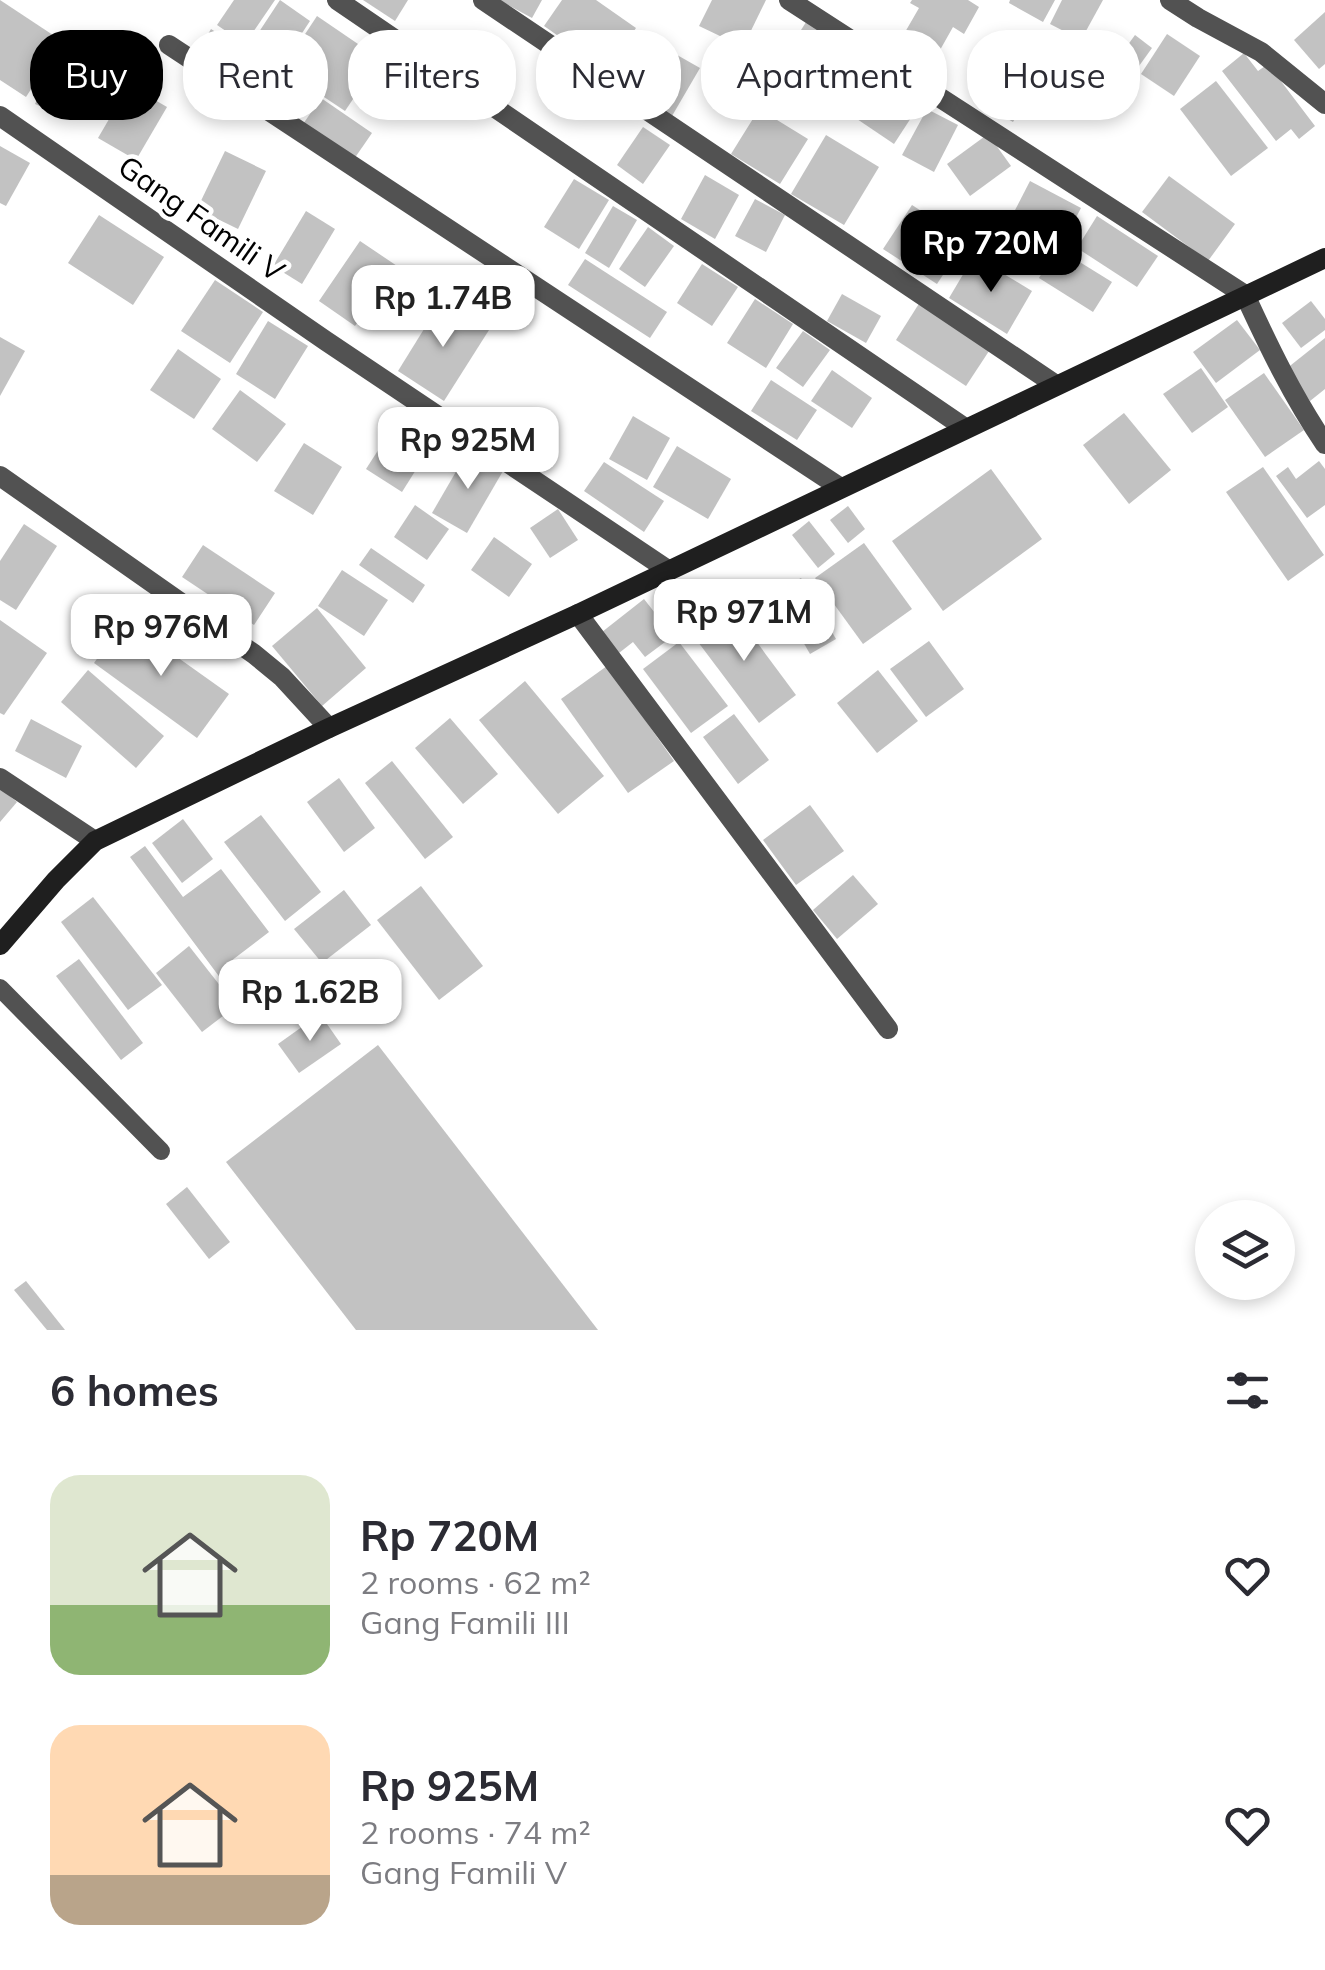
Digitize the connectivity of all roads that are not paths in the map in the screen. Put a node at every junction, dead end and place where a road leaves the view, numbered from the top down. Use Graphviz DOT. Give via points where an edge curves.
graph roads {
  1 [pos="337,0"];
  2 [pos="483,0"];
  3 [pos="789,0"];
  4 [pos="1170,0"];
  5 [pos="169,45"];
  6 [pos="1325,104"];
  7 [pos="0,116"];
  8 [pos="1325,258"];
  9 [pos="1245,295"];
  10 [pos="1056,385"];
  11 [pos="965,428"];
  12 [pos="1325,444"];
  13 [pos="0,476"];
  14 [pos="841,488"];
  15 [pos="668,570"];
  16 [pos="578,614"];
  17 [pos="329,728"];
  18 [pos="0,778"];
  19 [pos="95,841"];
  20 [pos="0,945"];
  21 [pos="0,988"];
  22 [pos="888,1029"];
  23 [pos="161,1150"];
  1 -- 11 [label="street"];
  2 -- 10 [label="street"];
  3 -- 9 [label="street"];
  4 -- 6 [label="street" via="1261,52"];
  5 -- 14 [label="street"];
  7 -- 15 [label="street, Gang Famili V"];
  8 -- 9 [label="main road"];
  9 -- 10 [label="main road"];
  9 -- 12 [label="street"];
  10 -- 11 [label="main road"];
  11 -- 14 [label="main road"];
  13 -- 17 [label="street" via="254,654"];
  14 -- 15 [label="main road"];
  15 -- 16 [label="main road"];
  16 -- 17 [label="main road"];
  16 -- 22 [label="street"];
  17 -- 19 [label="main road"];
  18 -- 19 [label="street"];
  19 -- 20 [label="main road"];
  21 -- 23 [label="lane"];
}
